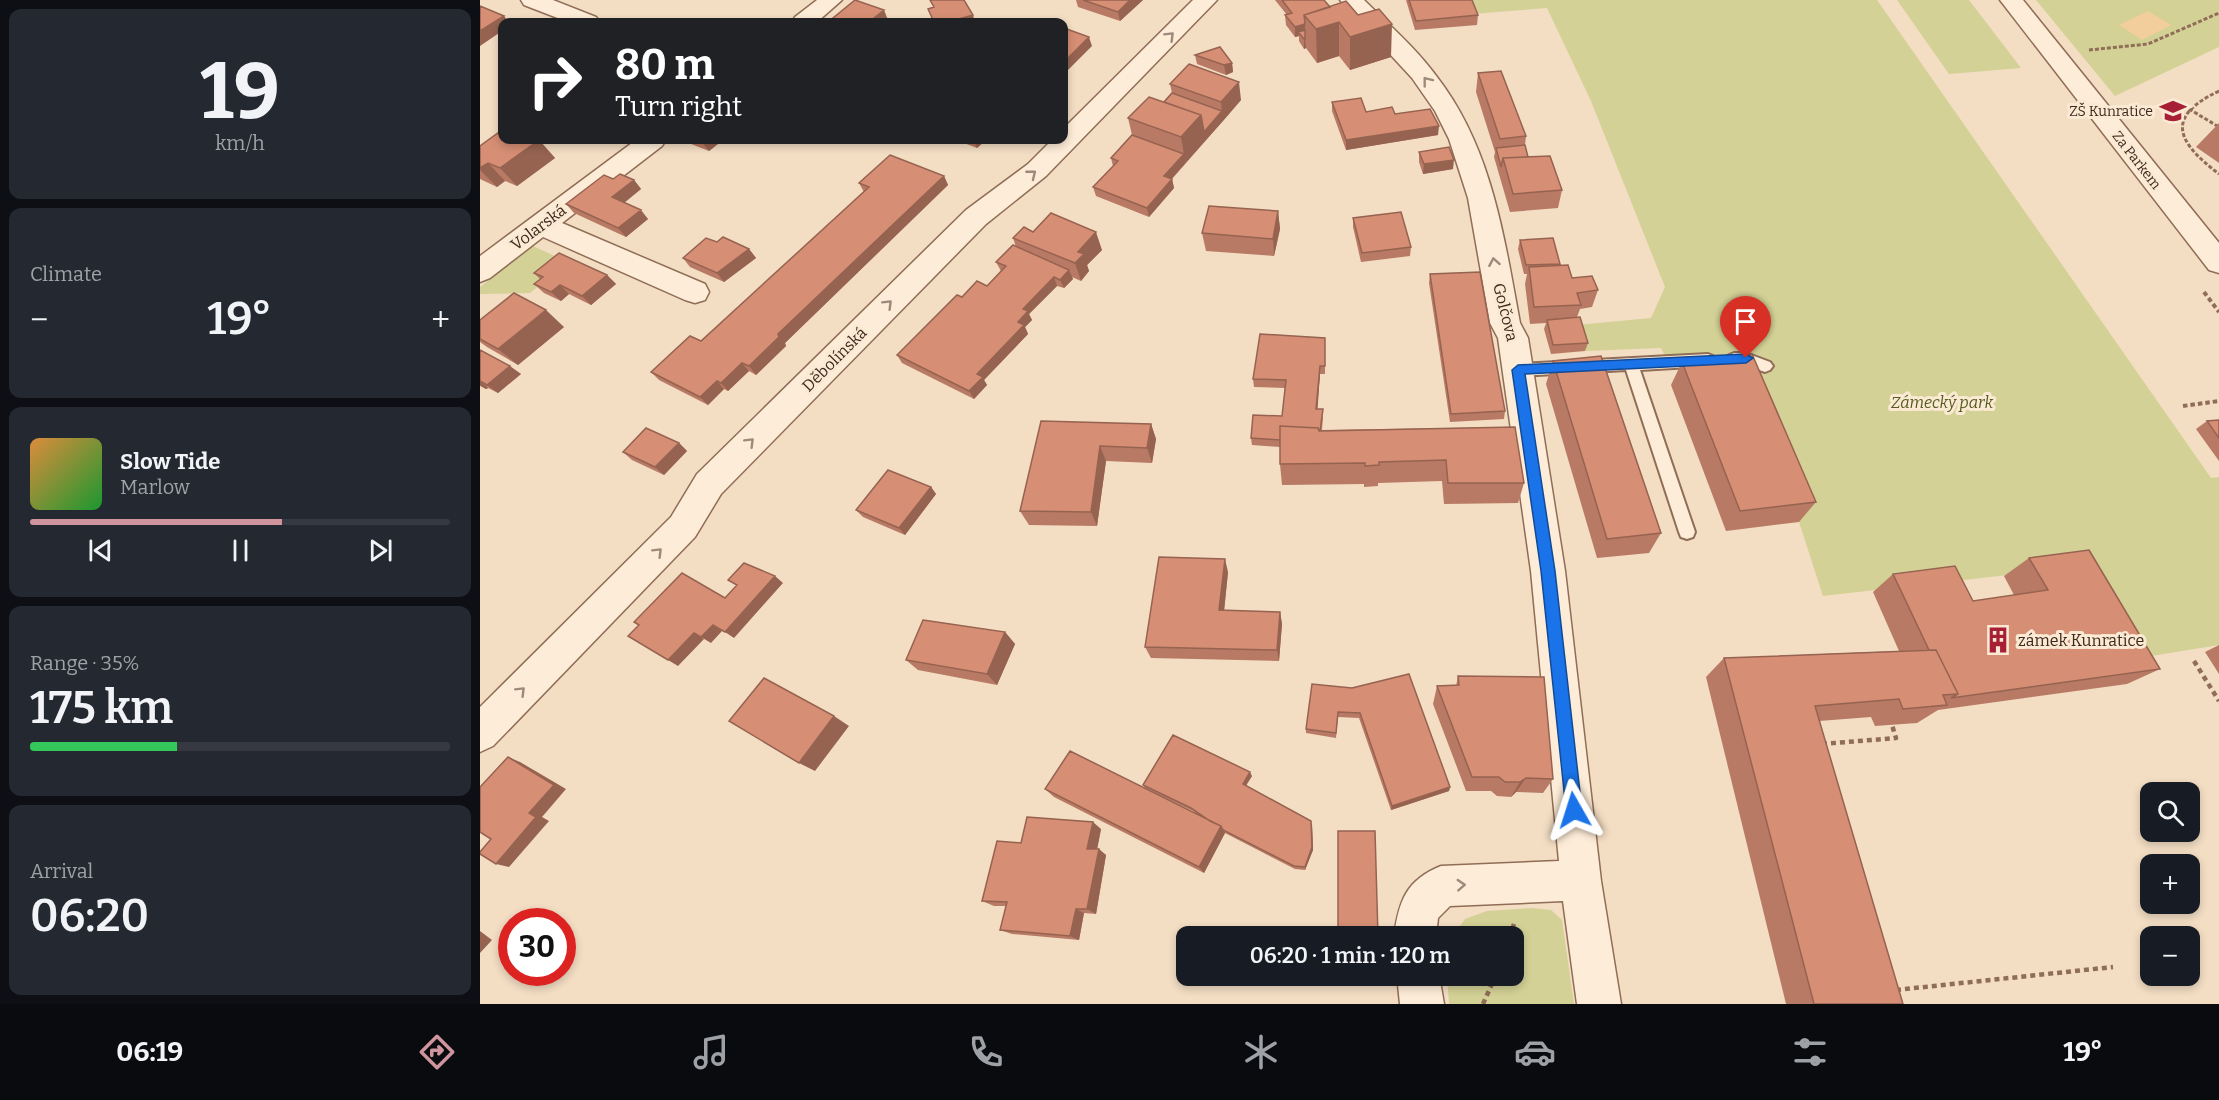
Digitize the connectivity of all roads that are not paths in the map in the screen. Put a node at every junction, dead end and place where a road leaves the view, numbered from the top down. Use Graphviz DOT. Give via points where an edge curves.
graph roads {
  1 [pos="532,0"];
  2 [pos="831,0"];
  3 [pos="1206,0"];
  4 [pos="1351,0"];
  5 [pos="2011,0"];
  6 [pos="578,18"];
  7 [pos="808,18"];
  8 [pos="1068,139"];
  9 [pos="648,144"];
  10 [pos="1063,144"];
  11 [pos="541,225"];
  12 [pos="2219,263"];
  13 [pos="480,271"];
  14 [pos="695,292"];
  15 [pos="1631,364"];
  16 [pos="1765,366"];
  17 [pos="1518,370"];
  18 [pos="1687,532"];
  19 [pos="480,733"];
  20 [pos="1581,882"];
  21 [pos="1416,926"];
  22 [pos="1420,986"];
  23 [pos="1422,1004"];
  24 [pos="1599,1004"];
  1 -- 6 [label="street"];
  2 -- 7 [label="street"];
  8 -- 3 [label="street, Děbolínská, one-way"];
  17 -- 4 [label="street, Golčova, one-way" via="1513,338 1505,323 1481,192 1460,133 1431,85"];
  5 -- 12 [label="street, Za Parkem"];
  9 -- 11 [label="street, Volarská"];
  19 -- 10 [label="street, Děbolínská, one-way" via="683,527 717,475 976,217 1037,170"];
  11 -- 13 [label="street, Volarská"];
  11 -- 14 [label="street"];
  15 -- 16 [label="lane" via="1746,358"];
  15 -- 17 [label="lane"];
  15 -- 18 [label="lane"];
  17 -- 20 [label="street, Golčova" via="1548,571"];
  21 -- 20 [label="street, one-way" via="1419,908 1441,886"];
  20 -- 24 [label="street, Golčova"];
  22 -- 23 [label="street"];
}
